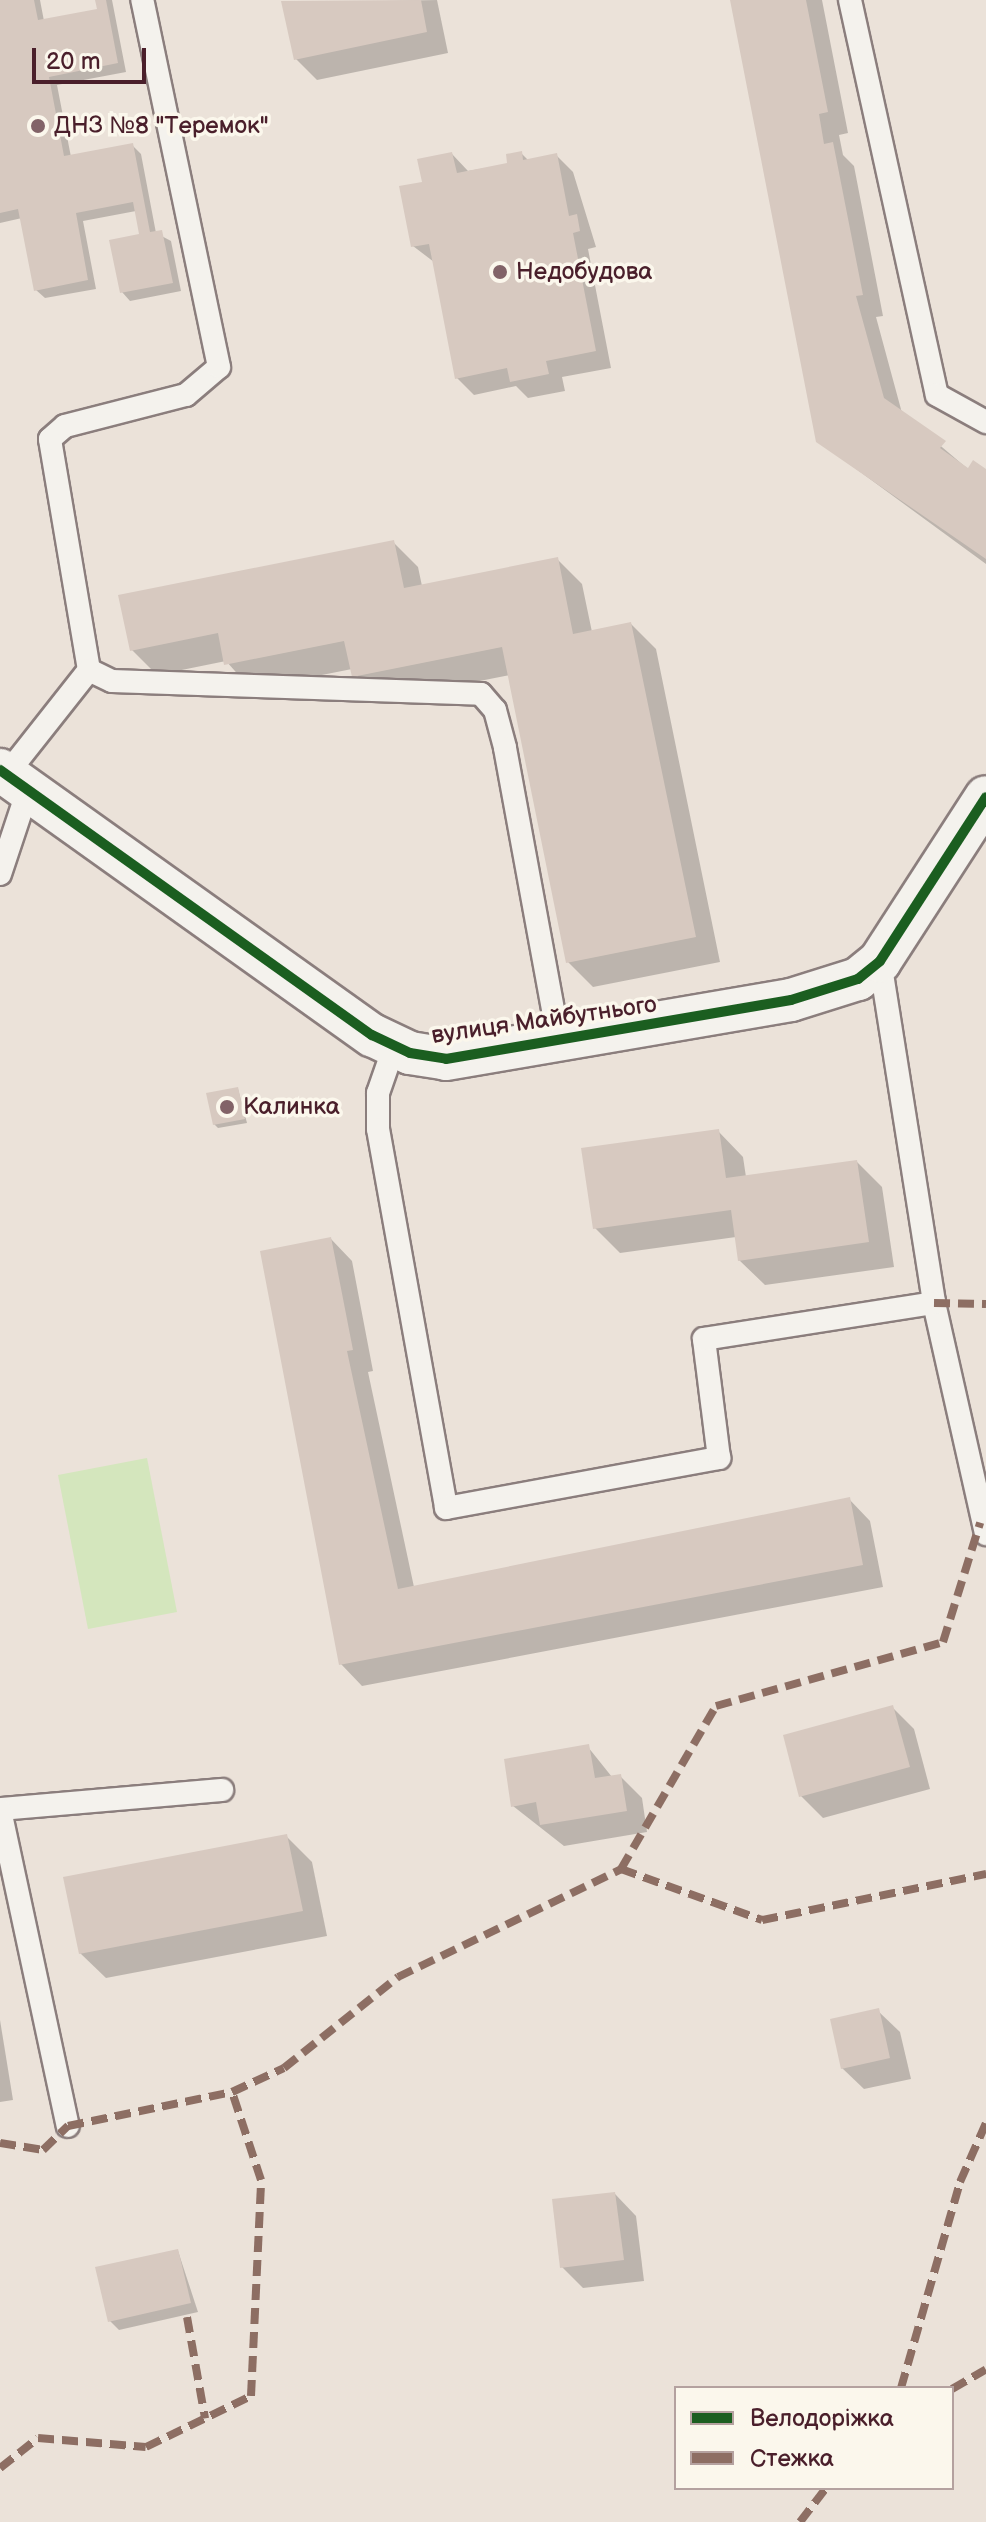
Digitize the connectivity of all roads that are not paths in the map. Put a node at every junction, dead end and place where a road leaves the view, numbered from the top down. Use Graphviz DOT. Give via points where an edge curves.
graph roads {
  1 [pos="142,0"];
  2 [pos="850,0"];
  3 [pos="986,422"];
  4 [pos="89,670"];
  5 [pos="11,778"];
  6 [pos="986,797"];
  7 [pos="0,874"];
  8 [pos="880,961"];
  9 [pos="559,1043"];
  10 [pos="394,1047"];
  11 [pos="934,1303"];
  12 [pos="986,1534"];
  13 [pos="222,1790"];
  14 [pos="0,1809"];
  15 [pos="68,2126"];
  1 -- 4 [label="lane" via="219,367 186,395 74,423 50,439"];
  2 -- 3 [label="lane" via="937,395"];
  4 -- 5 [label="lane"];
  4 -- 9 [label="lane" via="112,681 481,694 502,736"];
  5 -- 7 [label="lane"];
  5 -- 10 [label="street, вулиця Майбутнього"];
  6 -- 8 [label="street, вулиця Майбутнього"];
  8 -- 9 [label="street, вулиця Майбутнього" via="842,986 791,1000"];
  8 -- 11 [label="lane"];
  9 -- 10 [label="street, вулиця Майбутнього" via="446,1059"];
  10 -- 11 [label="lane" via="378,1093 378,1129 446,1508 719,1458 704,1339"];
  11 -- 12 [label="lane"];
  13 -- 14 [label="lane"];
  14 -- 15 [label="lane"];
}
